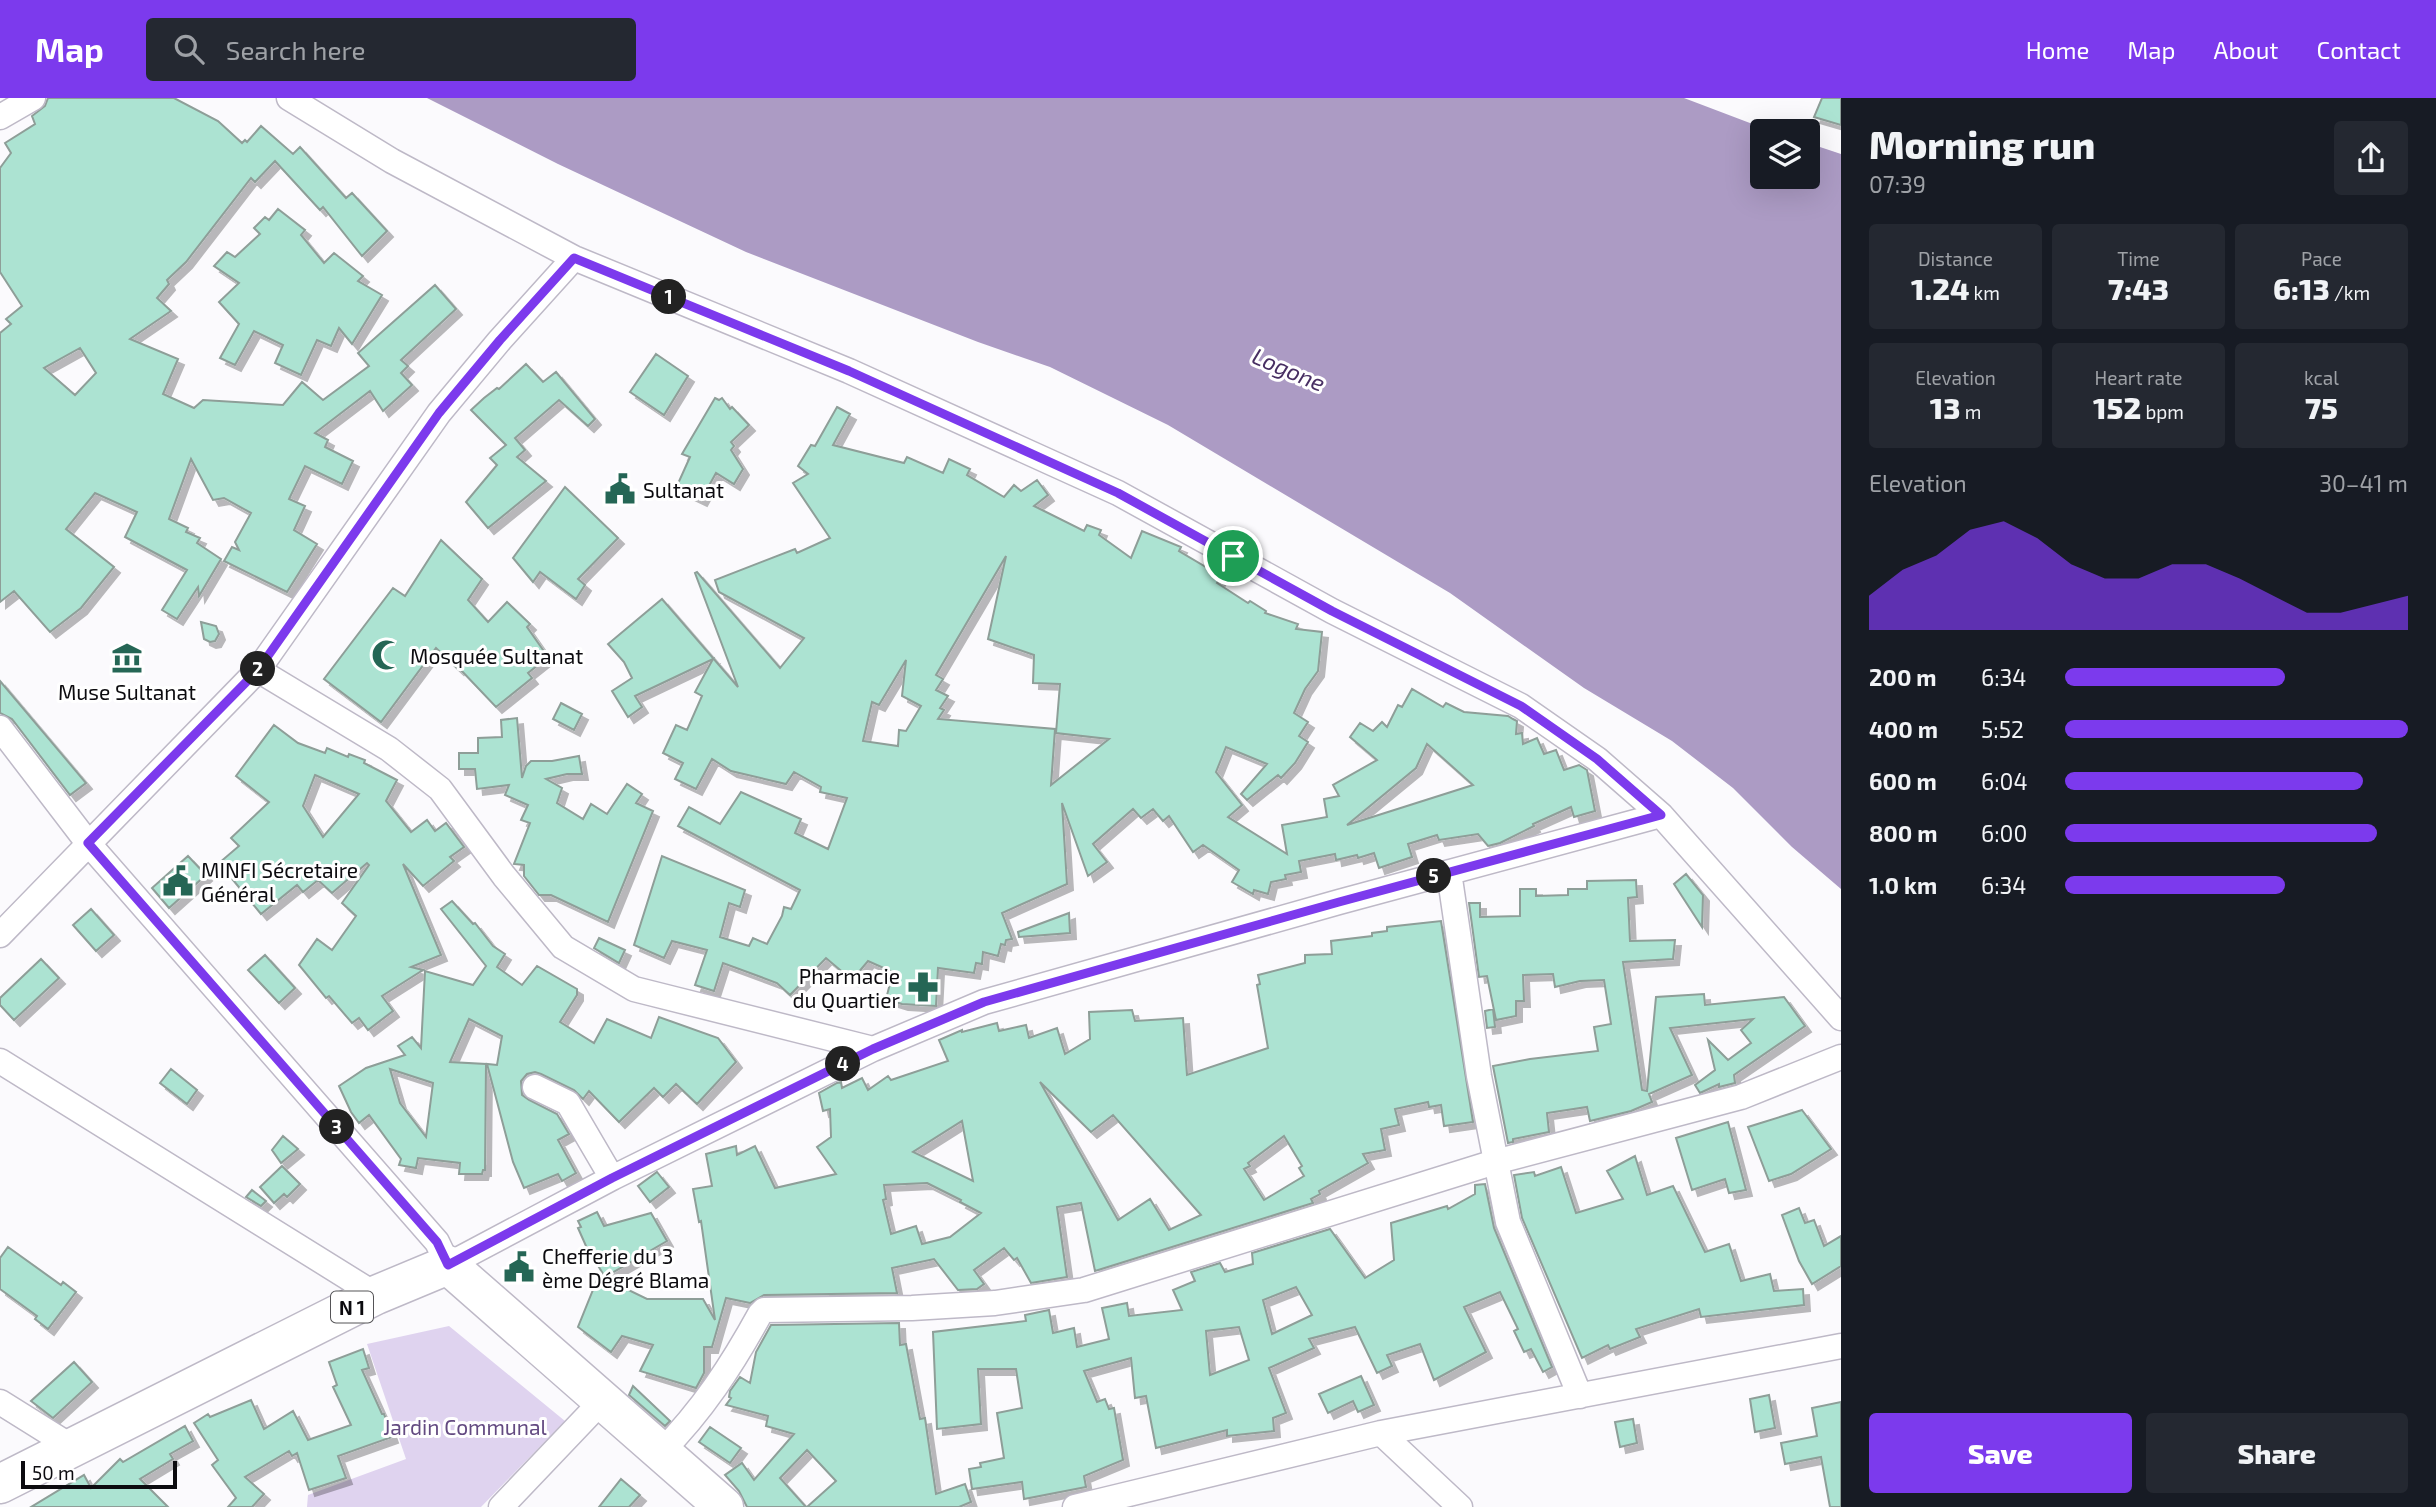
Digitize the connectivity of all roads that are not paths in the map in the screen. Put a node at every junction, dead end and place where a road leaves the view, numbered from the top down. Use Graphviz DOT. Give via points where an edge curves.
graph roads {
  1 [pos="33,98"];
  2 [pos="289,98"];
  3 [pos="0,117"];
  4 [pos="574,258"];
  5 [pos="258,670"];
  6 [pos="0,728"];
  7 [pos="1661,815"];
  8 [pos="88,843"];
  9 [pos="1449,872"];
  10 [pos="0,935"];
  11 [pos="1841,1018"];
  12 [pos="873,1049"];
  13 [pos="1841,1057"];
  14 [pos="0,1061"];
  15 [pos="535,1087"];
  16 [pos="1495,1162"];
  17 [pos="612,1178"];
  18 [pos="448,1265"];
  19 [pos="376,1295"];
  20 [pos="1841,1346"];
  21 [pos="1580,1396"];
  22 [pos="602,1401"];
  23 [pos="0,1402"];
  24 [pos="1381,1433"];
  25 [pos="72,1447"];
  26 [pos="669,1459"];
  27 [pos="0,1484"];
  28 [pos="716,1504"];
  29 [pos="501,1507"];
  30 [pos="1075,1507"];
  31 [pos="1460,1507"];
  1 -- 3 [label="street"];
  2 -- 4 [label="street" via="391,162"];
  4 -- 5 [label="street" via="439,413"];
  4 -- 7 [label="street" via="849,371 1118,493 1332,611 1521,706 1597,759"];
  5 -- 8 [label="street"];
  5 -- 12 [label="street" via="389,749 440,789 563,947 634,989"];
  6 -- 8 [label="street"];
  7 -- 9 [label="street"];
  7 -- 11 [label="street"];
  8 -- 10 [label="street"];
  8 -- 18 [label="street" via="437,1242"];
  9 -- 12 [label="street" via="984,1002"];
  9 -- 16 [label="street"];
  12 -- 17 [label="street"];
  13 -- 16 [label="street" via="1741,1097"];
  14 -- 19 [label="street"];
  15 -- 17 [label="street" via="568,1103"];
  16 -- 21 [label="street" via="1508,1222"];
  16 -- 26 [label="street" via="1084,1290 995,1303 764,1310 730,1367 677,1436"];
  17 -- 18 [label="street"];
  18 -- 19 [label="highway, N 1"];
  18 -- 22 [label="highway"];
  19 -- 25 [label="highway, N 1"];
  20 -- 21 [label="street"];
  21 -- 24 [label="street"];
  22 -- 26 [label="highway"];
  22 -- 29 [label="street"];
  23 -- 25 [label="street"];
  24 -- 30 [label="street"];
  24 -- 31 [label="street"];
  25 -- 27 [label="highway, N 1"];
  26 -- 28 [label="highway"];
}
